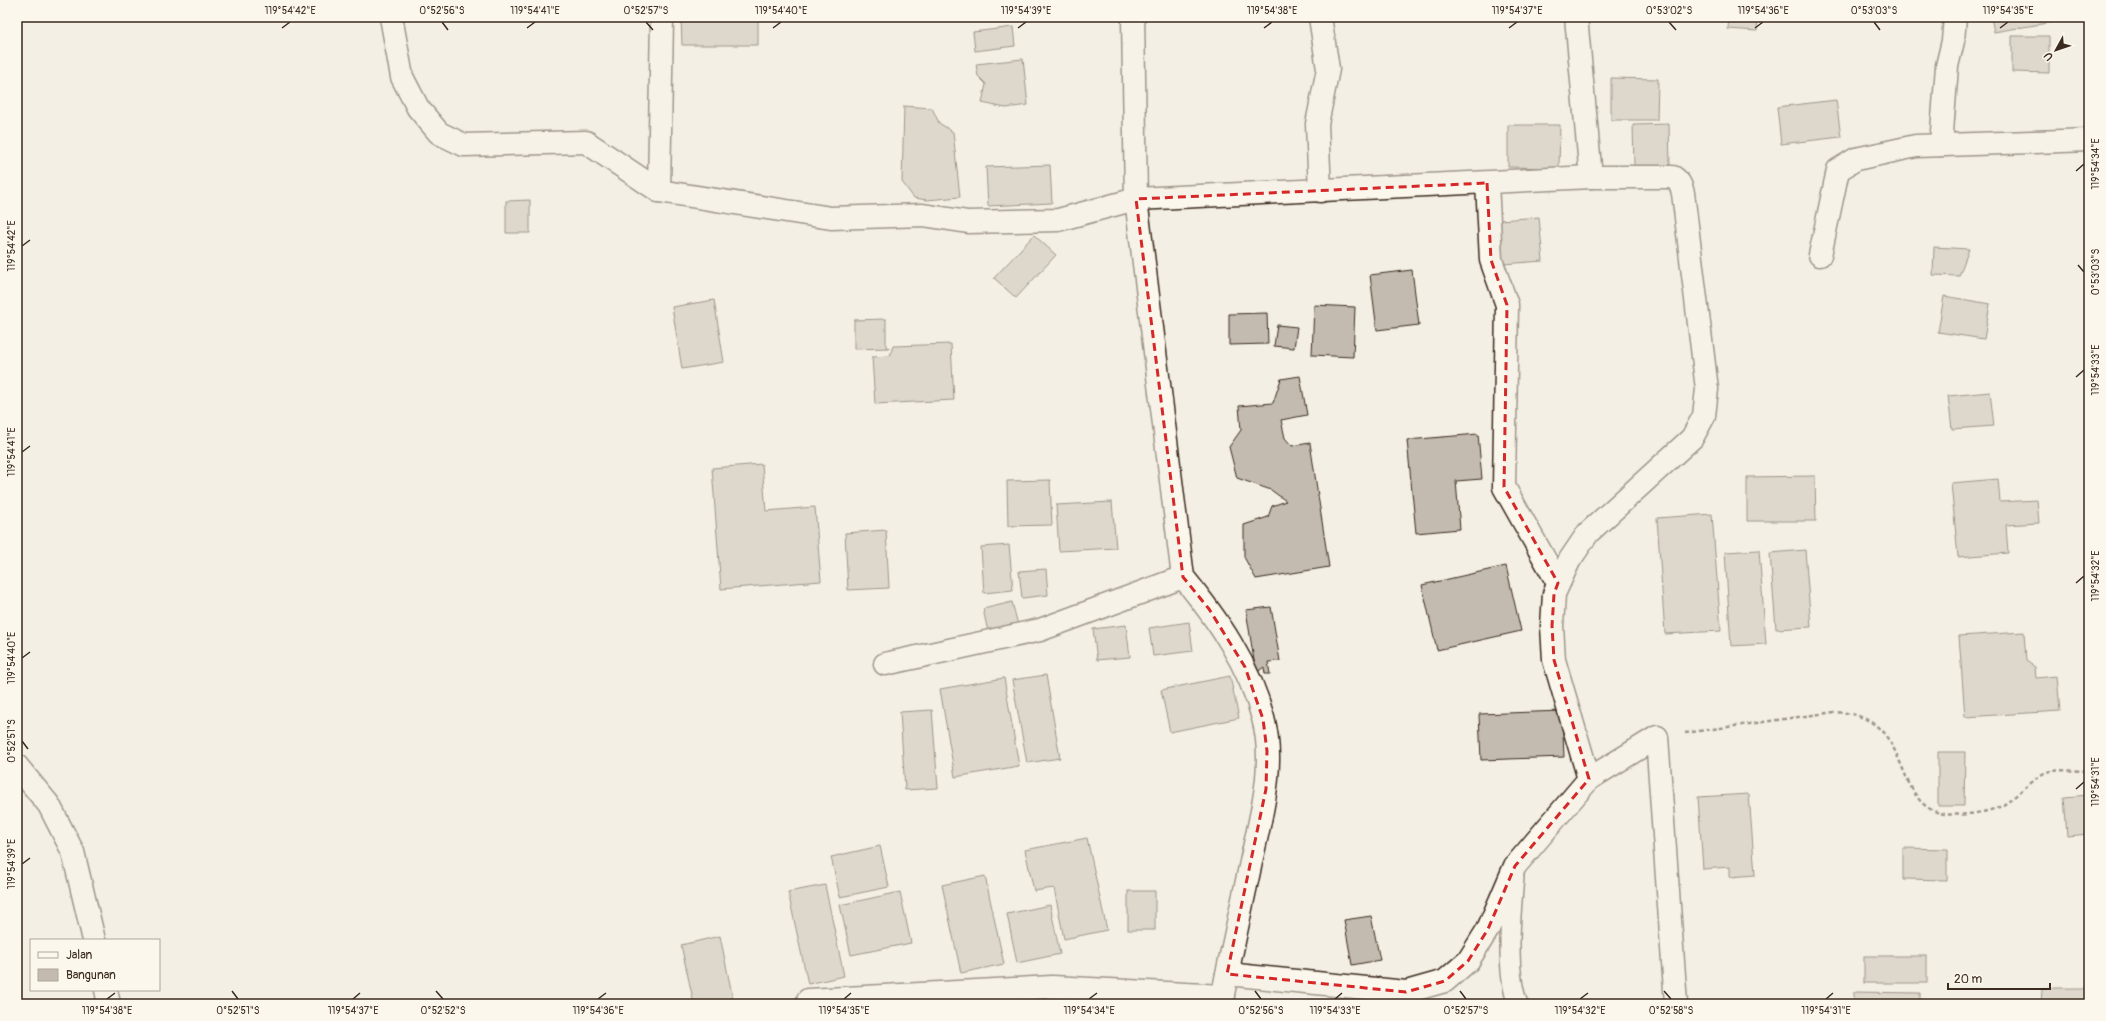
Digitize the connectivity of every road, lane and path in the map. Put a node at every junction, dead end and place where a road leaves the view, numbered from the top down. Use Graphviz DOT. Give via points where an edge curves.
graph roads {
  1 [pos="391,17"];
  2 [pos="662,17"];
  3 [pos="1132,17"];
  4 [pos="1320,17"];
  5 [pos="1576,17"];
  6 [pos="1955,17"];
  7 [pos="2089,140"];
  8 [pos="1941,145"];
  9 [pos="1591,177"];
  10 [pos="1487,183"];
  11 [pos="659,191"];
  12 [pos="1320,191"];
  13 [pos="1136,199"];
  14 [pos="1820,255"];
  15 [pos="1183,577"];
  16 [pos="1558,583"];
  17 [pos="885,664"];
  18 [pos="1657,737"];
  19 [pos="17,766"];
  20 [pos="2089,771"];
  21 [pos="1589,779"];
  22 [pos="1515,866"];
  23 [pos="94,939"];
  24 [pos="1227,974"];
  25 [pos="106,991"];
  26 [pos="808,1000"];
  27 [pos="1222,1000"];
  28 [pos="110,1004"];
  29 [pos="1518,1004"];
  30 [pos="1676,1004"];
  1 -- 11 [label="street" via="402,77 418,108 439,133 464,145 586,142"];
  2 -- 11 [label="street"];
  3 -- 13 [label="street"];
  4 -- 12 [label="street" via="1328,69 1317,124"];
  5 -- 9 [label="street"];
  6 -- 8 [label="street" via="1947,66"];
  7 -- 8 [label="street"];
  8 -- 14 [label="street" via="1916,146 1856,159 1838,170"];
  9 -- 10 [label="street"];
  9 -- 16 [label="street" via="1673,177 1680,183 1707,388 1704,416 1692,438 1588,532"];
  10 -- 12 [label="street"];
  10 -- 16 [label="street" via="1491,260 1507,305 1504,487"];
  11 -- 13 [label="street" via="831,218 923,215 968,222 1058,220"];
  12 -- 13 [label="street"];
  13 -- 15 [label="street"];
  15 -- 17 [label="street" via="1040,630"];
  15 -- 24 [label="street" via="1209,609 1245,667 1263,719 1267,751 1266,789"];
  16 -- 21 [label="street" via="1554,594 1552,620 1554,660"];
  18 -- 20 [label="path" via="1834,712 1851,713 1865,718 1882,730 1894,746 1910,786 1926,806 1943,814 1971,814 2002,806 2046,772"];
  18 -- 21 [label="street"];
  18 -- 30 [label="street"];
  19 -- 23 [label="street" via="49,805 73,852"];
  21 -- 22 [label="street"];
  22 -- 24 [label="street" via="1488,929 1468,961 1445,981 1406,992"];
  22 -- 29 [label="lane" via="1511,922 1512,990"];
  24 -- 27 [label="street"];
  25 -- 28 [label="street"];
  26 -- 27 [label="street" via="1052,987"];
}
